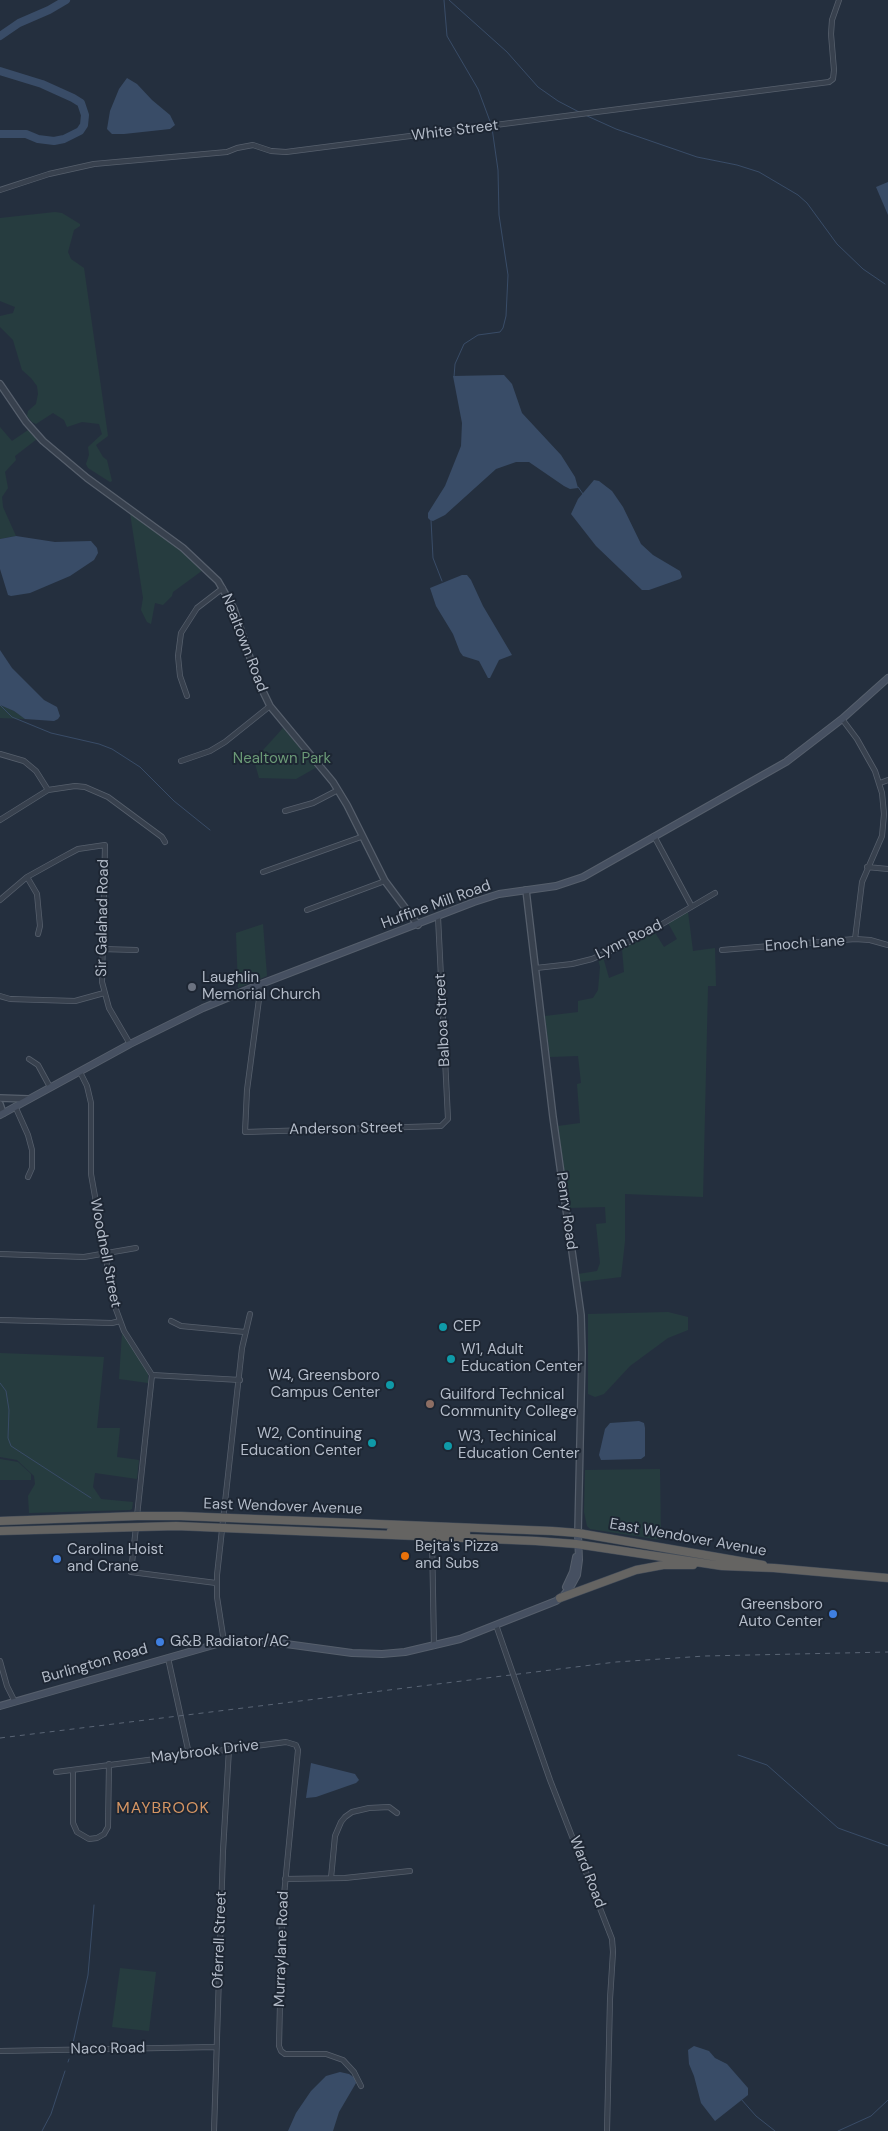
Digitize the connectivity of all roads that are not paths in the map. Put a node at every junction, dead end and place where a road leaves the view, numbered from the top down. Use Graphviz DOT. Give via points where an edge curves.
graph roads {
  1 [pos="839,0"];
  2 [pos="0,190"];
  3 [pos="1,388"];
  4 [pos="223,588"];
  5 [pos="888,678"];
  6 [pos="187,696"];
  7 [pos="270,706"];
  8 [pos="842,719"];
  9 [pos="0,754"];
  10 [pos="181,761"];
  11 [pos="888,780"];
  12 [pos="880,783"];
  13 [pos="48,790"];
  14 [pos="338,790"];
  15 [pos="285,812"];
  16 [pos="0,820"];
  17 [pos="654,836"];
  18 [pos="362,837"];
  19 [pos="165,842"];
  20 [pos="867,867"];
  21 [pos="888,869"];
  22 [pos="263,872"];
  23 [pos="27,876"];
  24 [pos="385,881"];
  25 [pos="526,890"];
  26 [pos="715,893"];
  27 [pos="0,900"];
  28 [pos="691,906"];
  29 [pos="307,910"];
  30 [pos="438,917"];
  31 [pos="418,925"];
  32 [pos="38,934"];
  33 [pos="855,939"];
  34 [pos="888,945"];
  35 [pos="102,949"];
  36 [pos="136,950"];
  37 [pos="722,950"];
  38 [pos="536,968"];
  39 [pos="260,984"];
  40 [pos="104,994"];
  41 [pos="0,996"];
  42 [pos="130,1044"];
  43 [pos="29,1060"];
  44 [pos="80,1072"];
  45 [pos="50,1087"];
  46 [pos="0,1098"];
  47 [pos="28,1100"];
  48 [pos="0,1104"];
  49 [pos="15,1106"];
  50 [pos="2,1114"];
  51 [pos="446,1123"];
  52 [pos="28,1177"];
  53 [pos="136,1248"];
  54 [pos="0,1254"];
  55 [pos="105,1254"];
  56 [pos="250,1314"];
  57 [pos="0,1320"];
  58 [pos="171,1321"];
  59 [pos="120,1322"];
  60 [pos="245,1332"];
  61 [pos="152,1375"];
  62 [pos="240,1380"];
  63 [pos="137,1516"];
  64 [pos="224,1518"];
  65 [pos="0,1521"];
  66 [pos="435,1526"];
  67 [pos="136,1527"];
  68 [pos="222,1529"];
  69 [pos="492,1530"];
  70 [pos="0,1531"];
  71 [pos="578,1533"];
  72 [pos="352,1534"];
  73 [pos="432,1538"];
  74 [pos="578,1544"];
  75 [pos="722,1566"];
  76 [pos="774,1568"];
  77 [pos="888,1578"];
  78 [pos="216,1583"];
  79 [pos="560,1598"];
  80 [pos="547,1604"];
  81 [pos="496,1625"];
  82 [pos="224,1642"];
  83 [pos="434,1646"];
  84 [pos="168,1658"];
  85 [pos="0,1661"];
  86 [pos="15,1702"];
  87 [pos="0,1706"];
  88 [pos="229,1749"];
  89 [pos="298,1750"];
  90 [pos="189,1754"];
  91 [pos="109,1764"];
  92 [pos="73,1770"];
  93 [pos="56,1772"];
  94 [pos="397,1813"];
  95 [pos="410,1871"];
  96 [pos="331,1878"];
  97 [pos="285,1879"];
  98 [pos="216,2048"];
  99 [pos="0,2051"];
  100 [pos="361,2086"];
  101 [pos="214,2131"];
  102 [pos="606,2131"];
  1 -- 2 [label="street, White Street" via="832,20 834,70 829,82 286,152 253,145 228,152 94,164"];
  3 -- 4 [label="street, Nealtown Road" via="43,442 183,548"];
  4 -- 6 [label="street" via="196,608 181,633 179,670"];
  4 -- 7 [label="street, Nealtown Road"];
  5 -- 8 [label="main road, Huffine Mill Road"];
  7 -- 10 [label="street" via="225,742"];
  7 -- 14 [label="street, Nealtown Road"];
  8 -- 12 [label="street" via="866,752"];
  8 -- 17 [label="main road, Huffine Mill Road" via="786,762"];
  9 -- 13 [label="street" via="24,762 36,771"];
  11 -- 12 [label="street"];
  12 -- 20 [label="street" via="884,804 883,830"];
  13 -- 16 [label="street"];
  13 -- 19 [label="street" via="75,786 98,791 156,832"];
  14 -- 15 [label="street"];
  14 -- 18 [label="street, Nealtown Road"];
  17 -- 25 [label="main road, Huffine Mill Road" via="583,877 568,883"];
  17 -- 28 [label="street"];
  18 -- 22 [label="street"];
  18 -- 24 [label="street, Nealtown Road"];
  20 -- 21 [label="street"];
  20 -- 33 [label="street" via="860,891"];
  23 -- 27 [label="street"];
  23 -- 32 [label="street" via="37,894"];
  23 -- 35 [label="street, Sir Galahad Road" via="78,849 105,845"];
  24 -- 29 [label="street"];
  24 -- 31 [label="street, Nealtown Road"];
  25 -- 30 [label="main road, Huffine Mill Road" via="499,894"];
  25 -- 38 [label="street, Penry Road"];
  26 -- 28 [label="street, Lynn Road"];
  28 -- 38 [label="street, Lynn Road" via="652,930 592,959"];
  30 -- 31 [label="main road, Huffine Mill Road"];
  30 -- 51 [label="street, Balboa Street"];
  31 -- 39 [label="main road, Huffine Mill Road"];
  33 -- 34 [label="street, Enoch Lane"];
  33 -- 37 [label="street, Enoch Lane"];
  35 -- 36 [label="street"];
  35 -- 40 [label="street, Sir Galahad Road"];
  38 -- 71 [label="street, Penry Road" via="582,1325"];
  39 -- 42 [label="main road, Huffine Mill Road" via="202,1008"];
  39 -- 51 [label="street, Anderson Street" via="245,1132 430,1127"];
  40 -- 41 [label="street" via="75,1001"];
  40 -- 42 [label="street, Sir Galahad Road"];
  42 -- 44 [label="main road, Huffine Mill Road"];
  43 -- 45 [label="street" via="38,1065"];
  44 -- 45 [label="main road, Huffine Mill Road"];
  44 -- 55 [label="street, Woodnell Street" via="91,1103 90,1174"];
  45 -- 47 [label="main road, Huffine Mill Road"];
  46 -- 47 [label="street"];
  47 -- 49 [label="main road, Huffine Mill Road"];
  48 -- 50 [label="street"];
  49 -- 50 [label="main road, Huffine Mill Road"];
  49 -- 52 [label="street" via="32,1150 32,1168"];
  53 -- 55 [label="street"];
  54 -- 55 [label="street"];
  55 -- 59 [label="street, Woodnell Street"];
  56 -- 60 [label="street"];
  57 -- 59 [label="street"];
  58 -- 60 [label="street" via="181,1326"];
  59 -- 61 [label="street, Woodnell Street"];
  60 -- 62 [label="street"];
  61 -- 62 [label="street"];
  61 -- 63 [label="street"];
  62 -- 64 [label="street"];
  63 -- 64 [label="highway, East Wendover Avenue"];
  63 -- 65 [label="highway, East Wendover Avenue"];
  64 -- 66 [label="highway, East Wendover Avenue"];
  64 -- 68 [label="street"];
  66 -- 69 [label="highway, East Wendover Avenue"];
  66 -- 72 [label="highway" via="428,1531 369,1530"];
  67 -- 68 [label="highway, East Wendover Avenue"];
  67 -- 70 [label="highway, East Wendover Avenue"];
  67 -- 78 [label="street" via="131,1572"];
  68 -- 72 [label="highway, East Wendover Avenue"];
  68 -- 78 [label="street"];
  69 -- 71 [label="highway, East Wendover Avenue"];
  69 -- 73 [label="highway" via="442,1532"];
  71 -- 74 [label="main road, Burlington Road"];
  71 -- 76 [label="highway, East Wendover Avenue"];
  72 -- 73 [label="highway, East Wendover Avenue"];
  73 -- 74 [label="highway, East Wendover Avenue"];
  73 -- 83 [label="street"];
  74 -- 75 [label="highway, East Wendover Avenue"];
  74 -- 79 [label="main road, Burlington Road" via="577,1575"];
  74 -- 80 [label="main road, Burlington Road" via="570,1579 560,1594"];
  75 -- 76 [label="highway, East Wendover Avenue"];
  75 -- 79 [label="highway" via="645,1568"];
  76 -- 77 [label="highway"];
  78 -- 82 [label="street"];
  79 -- 80 [label="main road, Burlington Road"];
  80 -- 81 [label="main road, Burlington Road"];
  81 -- 83 [label="main road, Burlington Road"];
  81 -- 102 [label="street, Ward Road" via="550,1780 612,1940"];
  82 -- 83 [label="main road, Burlington Road" via="264,1641 352,1653 397,1652"];
  82 -- 84 [label="main road, Burlington Road"];
  84 -- 86 [label="main road, Burlington Road"];
  84 -- 90 [label="street"];
  85 -- 86 [label="street"];
  86 -- 87 [label="main road, Burlington Road"];
  88 -- 89 [label="street, Maybrook Drive" via="286,1742 296,1745"];
  88 -- 90 [label="street, Maybrook Drive"];
  88 -- 98 [label="street, Oferrell Street"];
  89 -- 97 [label="street, Murraylane Road"];
  90 -- 91 [label="street, Maybrook Drive"];
  91 -- 92 [label="street, Maybrook Drive"];
  91 -- 92 [label="street" via="108,1827 97,1838 88,1839 76,1832 73,1823"];
  92 -- 93 [label="street, Maybrook Drive"];
  94 -- 96 [label="street" via="389,1807 369,1808 345,1817 335,1836"];
  95 -- 96 [label="street"];
  96 -- 97 [label="street"];
  97 -- 100 [label="street, Murraylane Road" via="279,2046 285,2054 326,2054 343,2060"];
  98 -- 99 [label="street, Naco Road"];
  98 -- 101 [label="street, Oferrell Street"];
}
